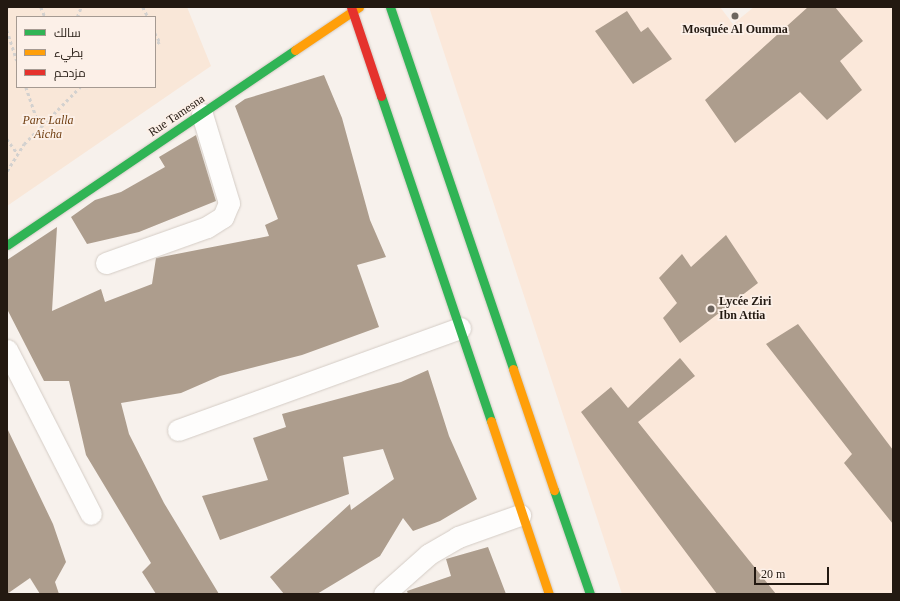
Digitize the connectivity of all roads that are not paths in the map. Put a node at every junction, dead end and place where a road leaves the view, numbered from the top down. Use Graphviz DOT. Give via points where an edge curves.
graph roads {
  1 [pos="390,7"];
  2 [pos="355,9"];
  3 [pos="202,114"];
  4 [pos="7,245"];
  5 [pos="106,263"];
  6 [pos="460,328"];
  7 [pos="7,350"];
  8 [pos="178,430"];
  9 [pos="91,514"];
  10 [pos="520,516"];
  11 [pos="384,594"];
  12 [pos="549,594"];
  13 [pos="590,594"];
  1 -- 13 [label="main road"];
  2 -- 3 [label="main road, Rue Tamesna"];
  2 -- 6 [label="main road"];
  3 -- 4 [label="main road, Rue Tamesna"];
  3 -- 5 [label="street" via="229,203 223,217 207,227"];
  6 -- 8 [label="street"];
  6 -- 10 [label="main road"];
  7 -- 9 [label="street"];
  10 -- 11 [label="street" via="458,537 429,554"];
  10 -- 12 [label="main road"];
}
